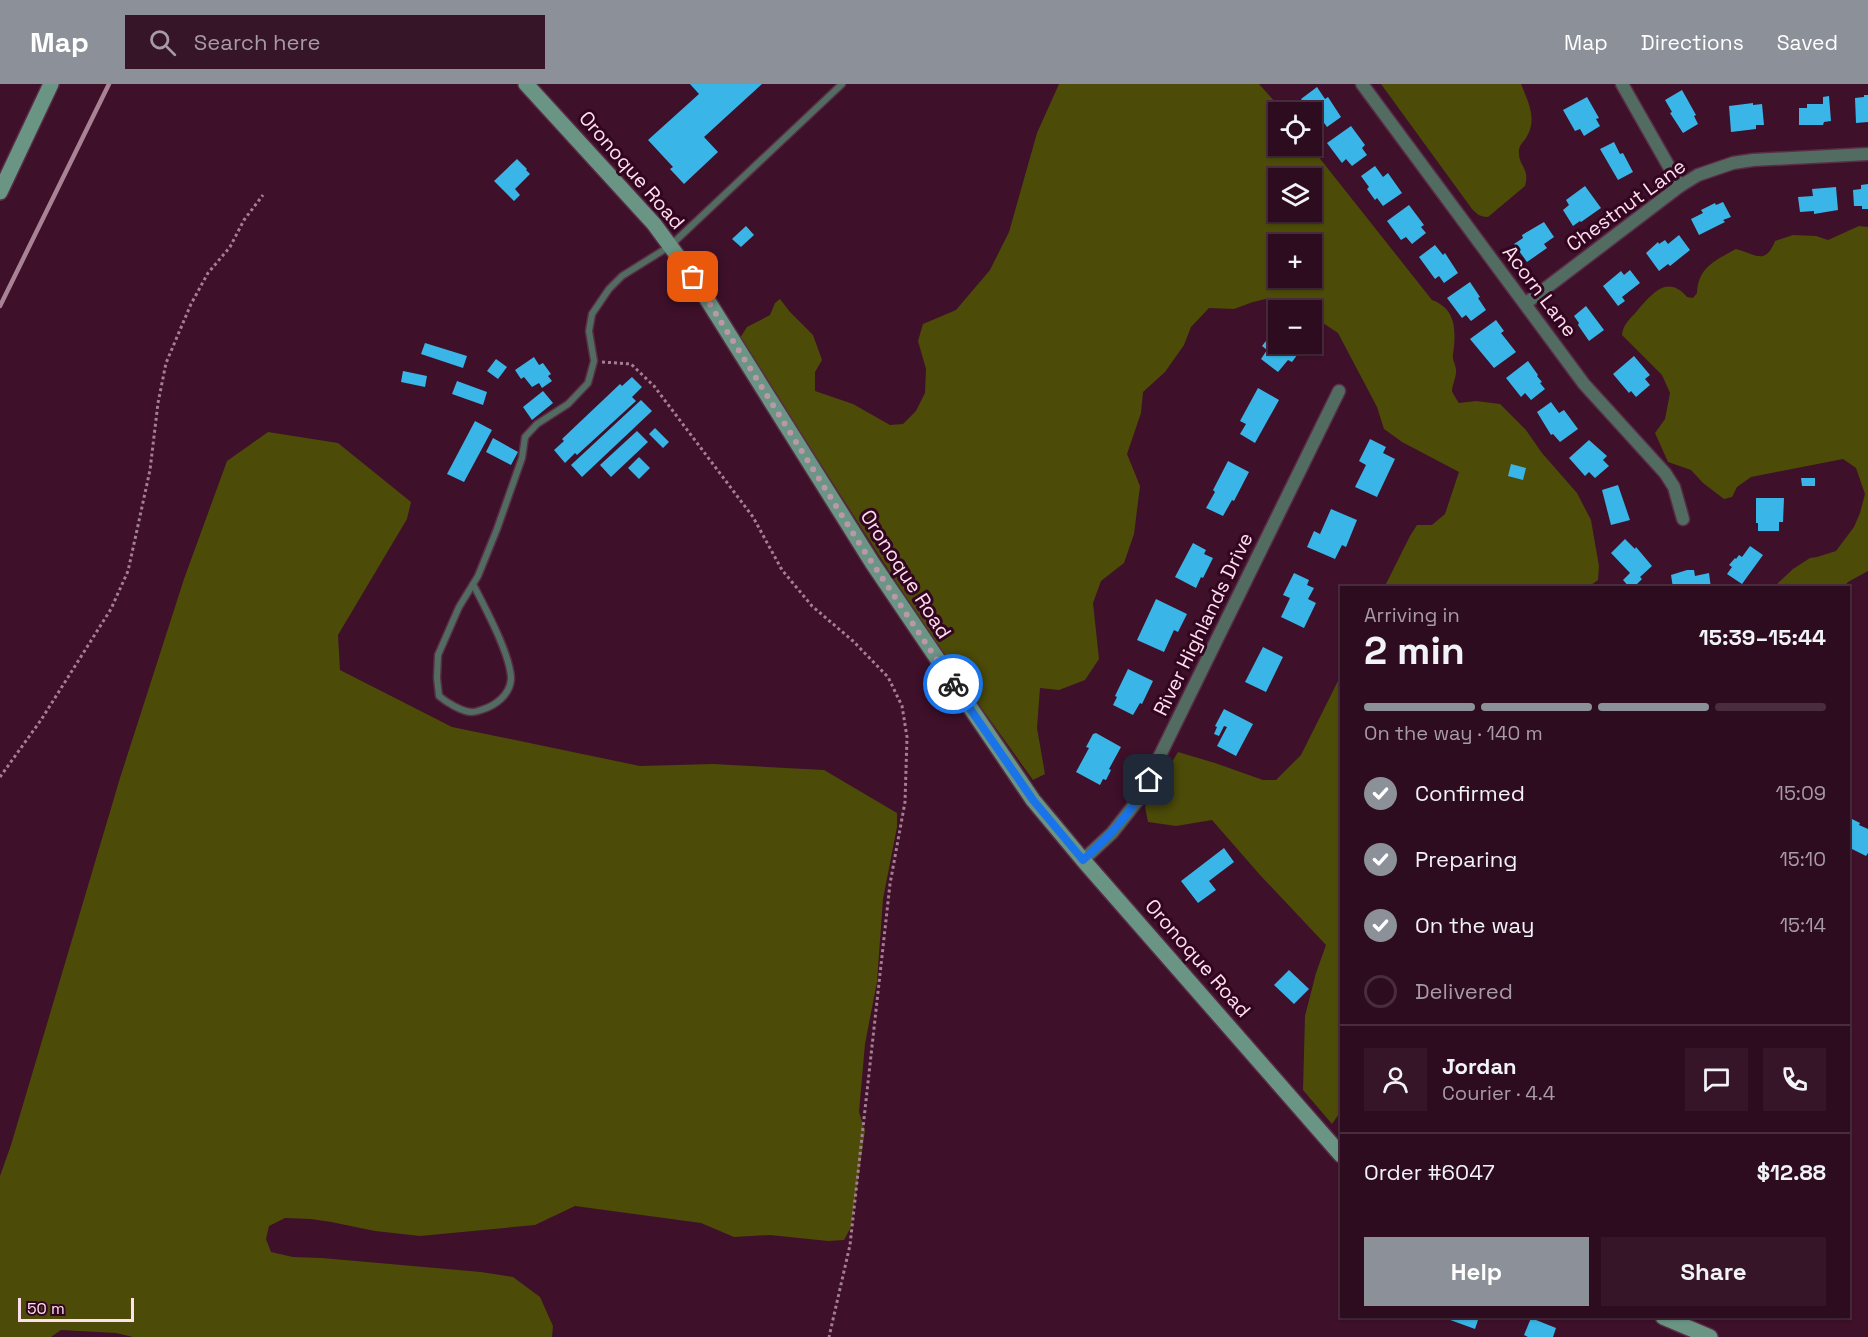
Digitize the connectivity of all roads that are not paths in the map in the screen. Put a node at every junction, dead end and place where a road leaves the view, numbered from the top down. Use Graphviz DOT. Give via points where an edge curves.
graph roads {
  1 [pos="51,84"];
  2 [pos="526,84"];
  3 [pos="842,84"];
  4 [pos="1362,84"];
  5 [pos="1622,84"];
  6 [pos="1868,154"];
  7 [pos="1680,186"];
  8 [pos="0,192"];
  9 [pos="670,246"];
  10 [pos="1525,304"];
  11 [pos="1339,392"];
  12 [pos="1683,519"];
  13 [pos="473,584"];
  14 [pos="1083,860"];
  15 [pos="1340,1154"];
  16 [pos="1665,1318"];
  17 [pos="1707,1336"];
  1 -- 8 [label="street"];
  2 -- 9 [label="street, Oronoque Road"];
  3 -- 9 [label="lane"];
  4 -- 10 [label="street, Acorn Lane"];
  5 -- 7 [label="street"];
  6 -- 7 [label="street, Chestnut Lane" via="1733,163"];
  7 -- 10 [label="street, Chestnut Lane"];
  9 -- 13 [label="lane" via="622,276 592,314 594,361 588,383 525,437 516,476"];
  9 -- 14 [label="street, Oronoque Road" via="896,599 1033,800"];
  10 -- 12 [label="street, Acorn Lane" via="1595,396 1665,473 1674,487"];
  11 -- 14 [label="street, River Highlands Drive" via="1138,800 1113,833"];
  13 -- 13 [label="lane" via="438,655 437,678 439,696 446,703 472,712 501,700 511,680 503,650"];
  14 -- 15 [label="street, Oronoque Road"];
  16 -- 17 [label="street"];
}
